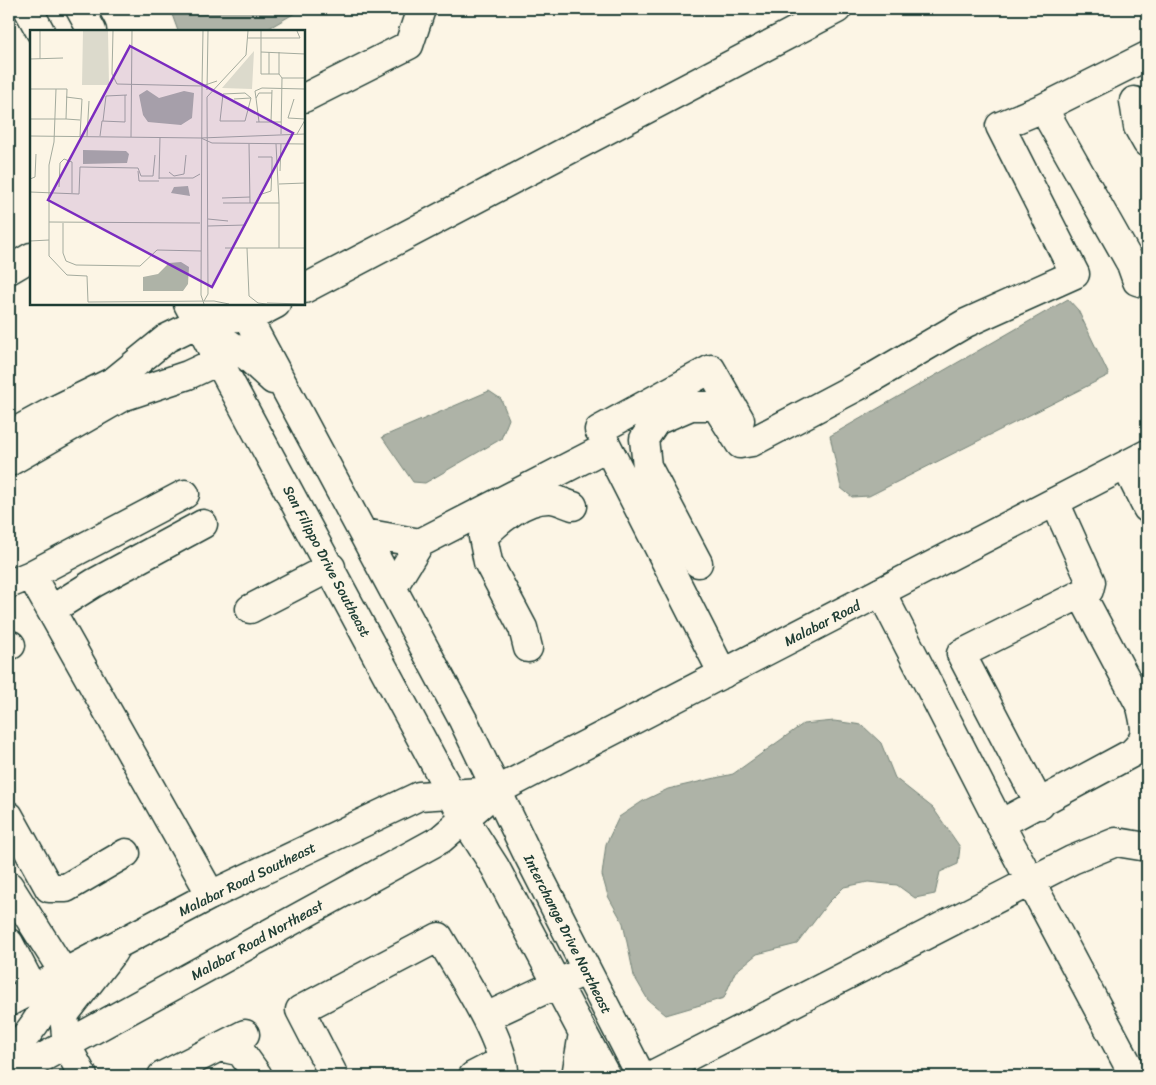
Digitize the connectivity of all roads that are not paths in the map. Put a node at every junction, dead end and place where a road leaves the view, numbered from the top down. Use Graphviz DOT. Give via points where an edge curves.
graph roads {
  1 [pos="28,9"];
  2 [pos="80,9"];
  3 [pos="421,9"];
  4 [pos="837,9"];
  5 [pos="39,30"];
  6 [pos="91,30"];
  7 [pos="1147,56"];
  8 [pos="305,97"];
  9 [pos="1134,101"];
  10 [pos="1043,108"];
  11 [pos="1147,143"];
  12 [pos="30,258"];
  13 [pos="9,270"];
  14 [pos="1142,272"];
  15 [pos="305,288"];
  16 [pos="271,305"];
  17 [pos="199,310"];
  18 [pos="244,311"];
  19 [pos="218,361"];
  20 [pos="289,394"];
  21 [pos="9,436"];
  22 [pos="603,439"];
  23 [pos="752,442"];
  24 [pos="1137,460"];
  25 [pos="9,462"];
  26 [pos="1055,502"];
  27 [pos="573,506"];
  28 [pos="1147,508"];
  29 [pos="364,533"];
  30 [pos="420,542"];
  31 [pos="698,563"];
  32 [pos="331,567"];
  33 [pos="393,587"];
  34 [pos="34,591"];
  35 [pos="881,592"];
  36 [pos="1085,592"];
  37 [pos="250,610"];
  38 [pos="528,648"];
  39 [pos="723,674"];
  40 [pos="496,791"];
  41 [pos="452,792"];
  42 [pos="1040,804"];
  43 [pos="9,816"];
  44 [pos="465,820"];
  45 [pos="1000,824"];
  46 [pos="1147,847"];
  47 [pos="126,853"];
  48 [pos="1030,881"];
  49 [pos="9,886"];
  50 [pos="211,896"];
  51 [pos="9,943"];
  52 [pos="118,945"];
  53 [pos="587,970"];
  54 [pos="64,973"];
  55 [pos="556,983"];
  56 [pos="33,989"];
  57 [pos="9,1002"];
  58 [pos="486,1017"];
  59 [pos="583,1033"];
  60 [pos="245,1034"];
  61 [pos="67,1046"];
  62 [pos="220,1047"];
  63 [pos="9,1050"];
  64 [pos="503,1068"];
  65 [pos="332,1074"];
  66 [pos="9,1076"];
  67 [pos="82,1076"];
  68 [pos="162,1076"];
  69 [pos="258,1076"];
  70 [pos="473,1076"];
  71 [pos="576,1076"];
  72 [pos="606,1076"];
  73 [pos="641,1076"];
  74 [pos="650,1076"];
  75 [pos="1134,1076"];
  1 -- 5 [label="main road"];
  2 -- 6 [label="main road"];
  3 -- 8 [label="main road" via="409,45"];
  4 -- 15 [label="main road"];
  7 -- 10 [label="main road"];
  9 -- 11 [label="main road" via="1138,127"];
  10 -- 14 [label="main road"];
  10 -- 23 [label="main road" via="1000,126 1075,274 966,323 858,386"];
  12 -- 13 [label="main road"];
  16 -- 18 [label="main road"];
  17 -- 18 [label="main road" via="229,314"];
  17 -- 19 [label="main road, San Filippo Drive Southeast"];
  17 -- 20 [label="main road"];
  17 -- 21 [label="main road" via="114,381"];
  18 -- 20 [label="main road"];
  19 -- 25 [label="main road" via="188,375 122,397"];
  19 -- 32 [label="main road, San Filippo Drive Southeast"];
  20 -- 29 [label="main road"];
  22 -- 23 [label="main road" via="711,369"];
  22 -- 30 [label="main road"];
  22 -- 39 [label="main road"];
  23 -- 31 [label="main road" via="740,444 716,406 690,406 656,421 644,439 648,466"];
  24 -- 26 [label="main road, Malabar Road"];
  24 -- 28 [label="main road"];
  26 -- 35 [label="main road, Malabar Road"];
  26 -- 36 [label="main road" via="1091,582"];
  27 -- 38 [label="main road" via="552,499 534,500 498,522 483,537 488,562 523,628"];
  29 -- 30 [label="main road"];
  29 -- 33 [label="main road"];
  30 -- 33 [label="main road"];
  32 -- 37 [label="main road"];
  32 -- 41 [label="main road, San Filippo Drive Southeast"];
  33 -- 40 [label="main road" via="463,720"];
  34 -- 34 [label="main road" via="94,584 195,511"];
  34 -- 50 [label="main road"];
  35 -- 39 [label="main road, Malabar Road"];
  35 -- 45 [label="main road"];
  36 -- 42 [label="main road" via="1141,707 1146,728 1143,744"];
  36 -- 42 [label="main road" via="961,654"];
  39 -- 40 [label="main road, Malabar Road"];
  40 -- 41 [label="main road, Malabar Road Southeast"];
  40 -- 44 [label="main road, Malabar Road Northeast"];
  40 -- 53 [label="main road, Interchange Drive Northeast"];
  41 -- 44 [label="main road, San Filippo Drive Southeast"];
  41 -- 50 [label="main road, Malabar Road Southeast" via="419,796"];
  42 -- 45 [label="main road"];
  43 -- 47 [label="main road" via="49,888 66,888"];
  44 -- 55 [label="main road" via="495,867"];
  44 -- 61 [label="main road, Malabar Road Northeast" via="441,839"];
  45 -- 48 [label="main road"];
  46 -- 48 [label="main road" via="1116,842"];
  48 -- 74 [label="main road"];
  48 -- 75 [label="main road"];
  49 -- 54 [label="main road"];
  50 -- 52 [label="main road, Malabar Road Southeast"];
  51 -- 56 [label="main road"];
  52 -- 54 [label="main road, Malabar Road Southeast"];
  52 -- 61 [label="main road" via="64,1015"];
  53 -- 55 [label="main road"];
  53 -- 73 [label="main road, Interchange Drive Northeast"];
  54 -- 56 [label="main road, Malabar Road Southeast"];
  54 -- 63 [label="main road" via="33,1025 18,1045"];
  55 -- 58 [label="main road"];
  55 -- 59 [label="main road"];
  56 -- 57 [label="main road, Malabar Road Southeast"];
  58 -- 64 [label="main road"];
  58 -- 65 [label="main road" via="439,937 300,1010"];
  59 -- 71 [label="main road"];
  59 -- 72 [label="main road"];
  60 -- 62 [label="main road"];
  61 -- 66 [label="main road, Malabar Road Northeast"];
  61 -- 67 [label="main road"];
  62 -- 68 [label="main road"];
  62 -- 69 [label="main road" via="238,1048"];
  64 -- 70 [label="main road"];
}
